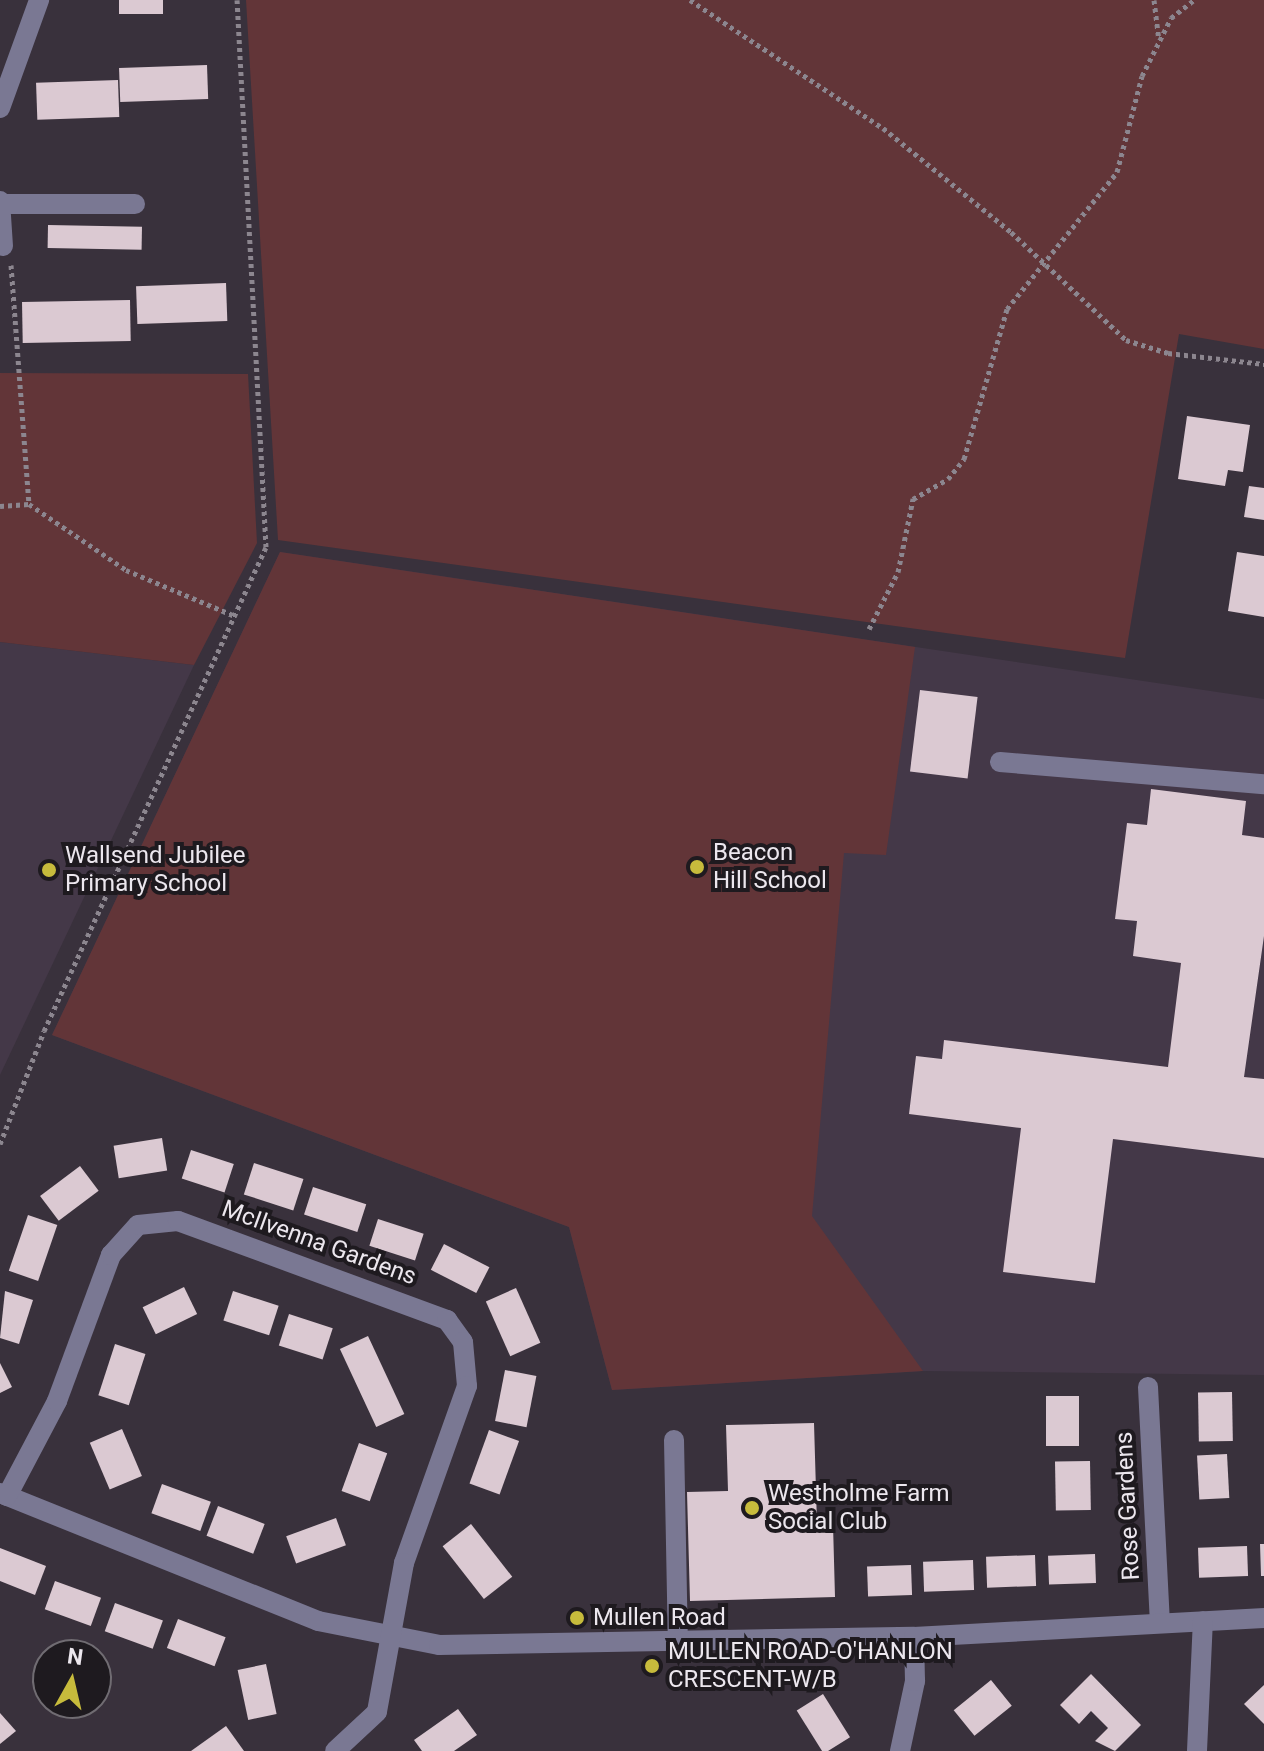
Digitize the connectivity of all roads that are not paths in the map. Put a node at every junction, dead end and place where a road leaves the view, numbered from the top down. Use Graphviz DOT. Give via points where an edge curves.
graph roads {
  1 [pos="39,0"];
  2 [pos="0,108"];
  3 [pos="0,202"];
  4 [pos="135,204"];
  5 [pos="3,246"];
  6 [pos="1000,762"];
  7 [pos="1264,784"];
  8 [pos="1148,1387"];
  9 [pos="674,1440"];
  10 [pos="3,1494"];
  11 [pos="1264,1618"];
  12 [pos="1203,1621"];
  13 [pos="1160,1623"];
  14 [pos="914,1637"];
  15 [pos="389,1640"];
  16 [pos="678,1644"];
  17 [pos="335,1751"];
  18 [pos="900,1751"];
  19 [pos="1197,1751"];
  1 -- 2 [label="street"];
  3 -- 4 [label="street"];
  3 -- 5 [label="street"];
  6 -- 7 [label="street"];
  8 -- 13 [label="street, Rose Gardens"];
  9 -- 16 [label="street"];
  10 -- 15 [label="street" via="318,1621"];
  10 -- 15 [label="street, McIlvenna Gardens" via="57,1401 111,1255 138,1225 178,1221 429,1310 459,1334 469,1374 404,1563"];
  11 -- 12 [label="street"];
  12 -- 13 [label="street"];
  12 -- 19 [label="street"];
  13 -- 14 [label="street"];
  14 -- 16 [label="street"];
  14 -- 18 [label="street" via="915,1681"];
  15 -- 16 [label="street"];
  15 -- 17 [label="street, McIlvenna Gardens" via="377,1712"];
}
